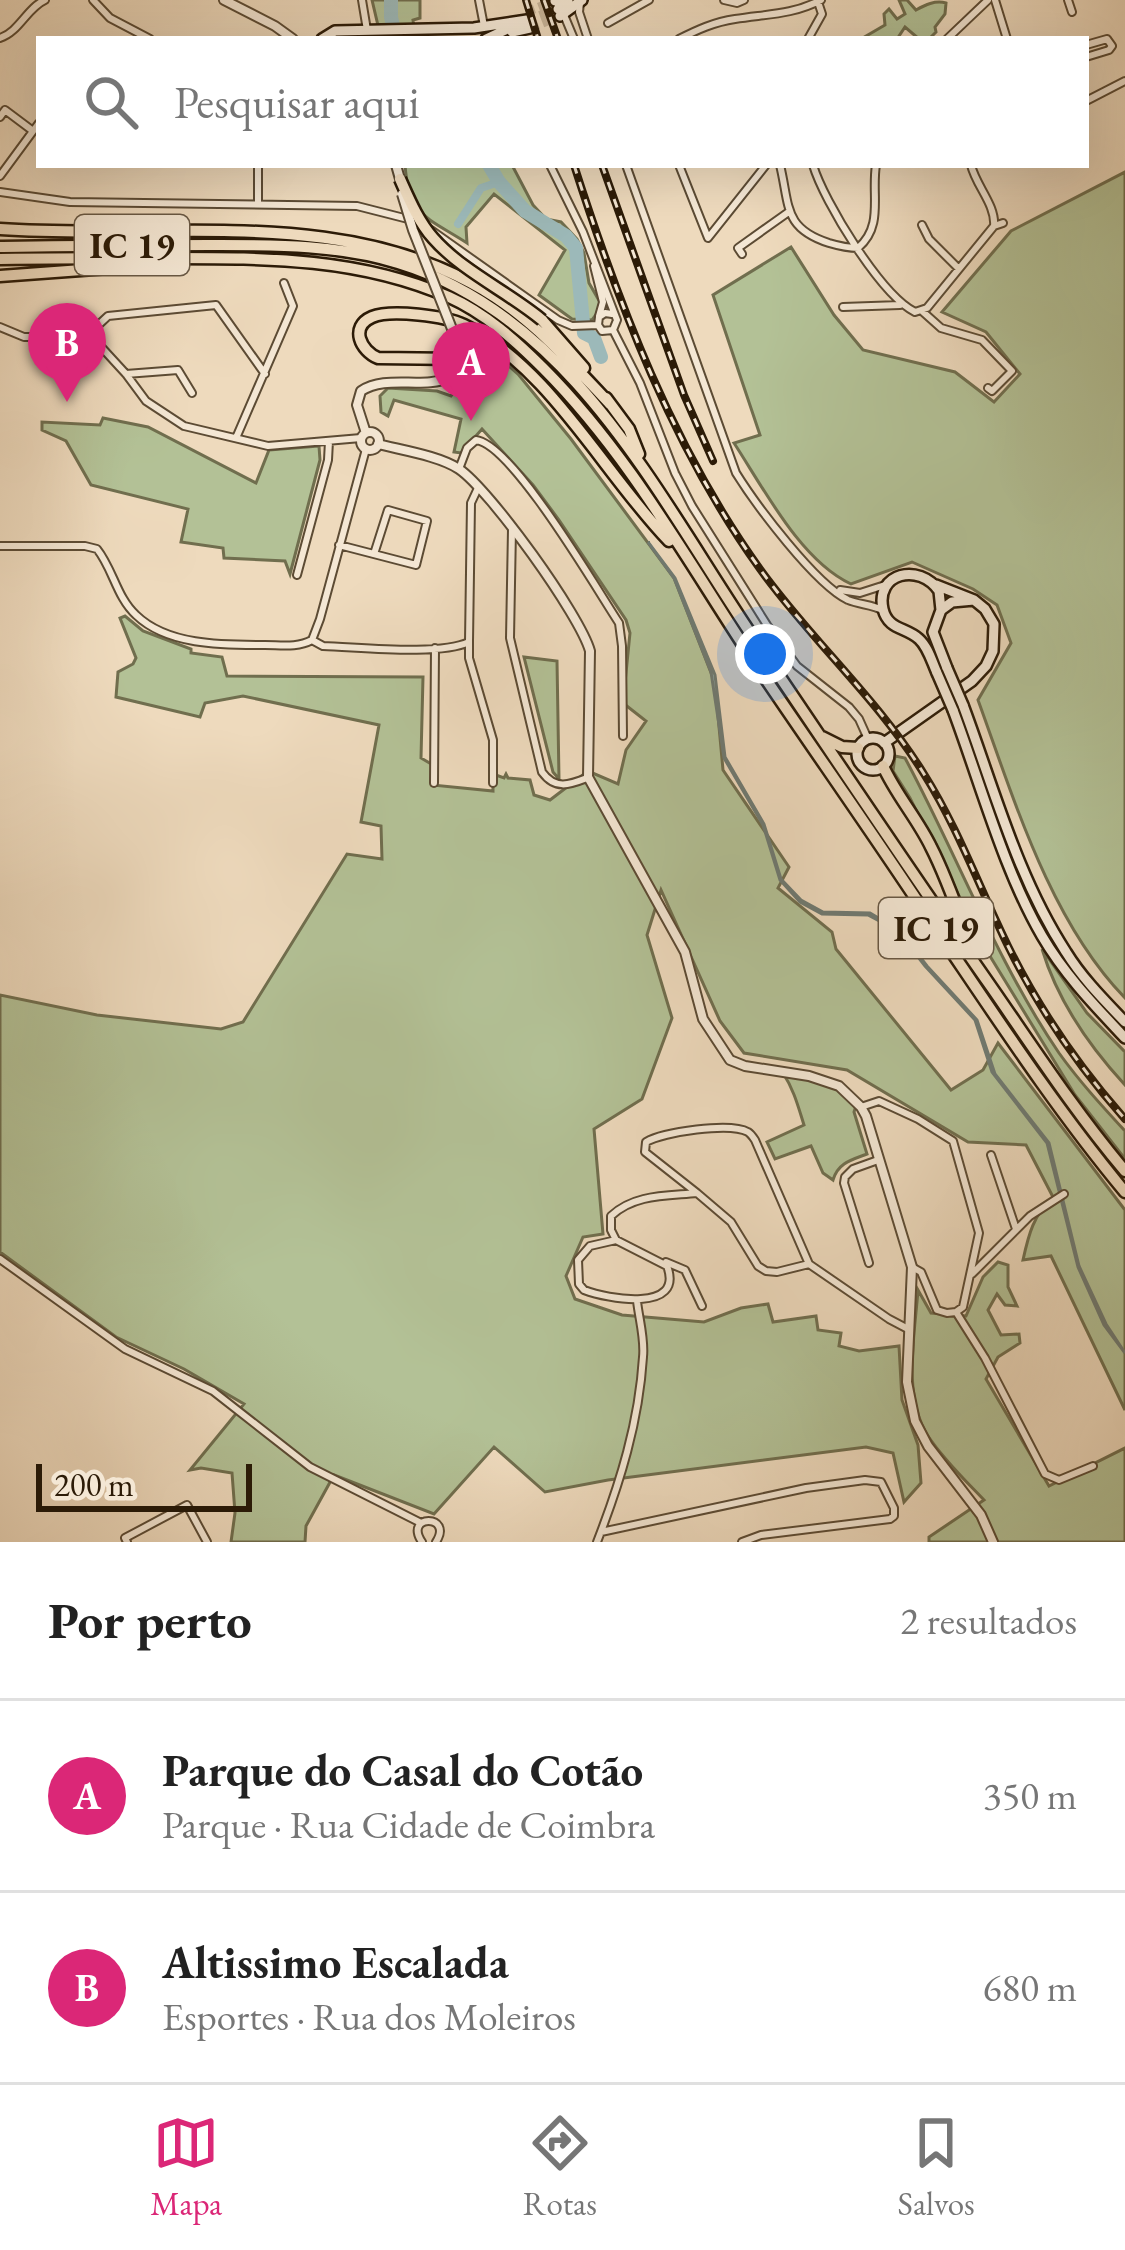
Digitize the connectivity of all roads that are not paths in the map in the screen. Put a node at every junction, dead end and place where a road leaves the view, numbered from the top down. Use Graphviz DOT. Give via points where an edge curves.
graph roads {
  1 [pos="45,0"];
  2 [pos="93,0"];
  3 [pos="224,0"];
  4 [pos="362,0"];
  5 [pos="478,0"];
  6 [pos="568,0"];
  7 [pos="582,0"];
  8 [pos="649,0"];
  9 [pos="724,0"];
  10 [pos="992,0"];
  11 [pos="1068,0"];
  12 [pos="819,1"];
  13 [pos="741,2"];
  14 [pos="526,12"];
  15 [pos="1072,12"];
  16 [pos="562,16"];
  17 [pos="608,23"];
  18 [pos="530,28"];
  19 [pos="367,30"];
  20 [pos="418,34"];
  21 [pos="489,34"];
  22 [pos="144,36"];
  23 [pos="289,36"];
  24 [pos="327,36"];
  25 [pos="572,36"];
  26 [pos="587,36"];
  27 [pos="685,36"];
  28 [pos="810,36"];
  29 [pos="950,36"];
  30 [pos="1006,36"];
  31 [pos="0,38"];
  32 [pos="1089,44"];
  33 [pos="1089,56"];
  34 [pos="1125,81"];
  35 [pos="1089,99"];
  36 [pos="0,117"];
  37 [pos="36,127"];
  38 [pos="258,168"];
  39 [pos="397,168"];
  40 [pos="551,168"];
  41 [pos="627,168"];
  42 [pos="680,168"];
  43 [pos="764,168"];
  44 [pos="781,168"];
  45 [pos="814,168"];
  46 [pos="876,168"];
  47 [pos="972,168"];
  48 [pos="0,176"];
  49 [pos="400,179"];
  50 [pos="0,191"];
  51 [pos="258,204"];
  52 [pos="790,211"];
  53 [pos="922,225"];
  54 [pos="0,229"];
  55 [pos="0,247"];
  56 [pos="858,248"];
  57 [pos="742,254"];
  58 [pos="592,256"];
  59 [pos="178,258"];
  60 [pos="0,259"];
  61 [pos="959,268"];
  62 [pos="0,276"];
  63 [pos="284,283"];
  64 [pos="902,304"];
  65 [pos="843,307"];
  66 [pos="922,311"];
  67 [pos="612,314"];
  68 [pos="597,322"];
  69 [pos="0,327"];
  70 [pos="614,330"];
  71 [pos="92,337"];
  72 [pos="459,359"];
  73 [pos="126,374"];
  74 [pos="265,374"];
  75 [pos="988,388"];
  76 [pos="192,393"];
  77 [pos="610,404"];
  78 [pos="364,435"];
  79 [pos="236,438"];
  80 [pos="329,441"];
  81 [pos="379,444"];
  82 [pos="366,449"];
  83 [pos="645,468"];
  84 [pos="459,469"];
  85 [pos="478,488"];
  86 [pos="512,526"];
  87 [pos="0,545"];
  88 [pos="339,545"];
  89 [pos="374,554"];
  90 [pos="686,559"];
  91 [pos="297,575"];
  92 [pos="893,580"];
  93 [pos="936,585"];
  94 [pos="831,588"];
  95 [pos="974,600"];
  96 [pos="884,611"];
  97 [pos="938,615"];
  98 [pos="907,632"];
  99 [pos="312,640"];
  100 [pos="469,642"];
  101 [pos="435,648"];
  102 [pos="942,670"];
  103 [pos="958,708"];
  104 [pos="623,736"];
  105 [pos="821,736"];
  106 [pos="863,743"];
  107 [pos="884,743"];
  108 [pos="883,766"];
  109 [pos="589,777"];
  110 [pos="434,783"];
  111 [pos="493,783"];
  112 [pos="981,972"];
  113 [pos="1125,1022"];
  114 [pos="1125,1037"];
  115 [pos="861,1106"];
  116 [pos="991,1155"];
  117 [pos="880,1160"];
  118 [pos="1125,1171"];
  119 [pos="1125,1192"];
  120 [pos="697,1193"];
  121 [pos="1064,1195"];
  122 [pos="1016,1229"];
  123 [pos="616,1240"];
  124 [pos="0,1259"];
  125 [pos="656,1260"];
  126 [pos="869,1263"];
  127 [pos="809,1264"];
  128 [pos="912,1271"];
  129 [pos="970,1277"];
  130 [pos="637,1300"];
  131 [pos="702,1306"];
  132 [pos="957,1314"];
  133 [pos="910,1329"];
  134 [pos="1093,1466"];
  135 [pos="422,1523"];
  136 [pos="601,1532"];
  137 [pos="127,1542"];
  138 [pos="207,1542"];
  139 [pos="421,1542"];
  140 [pos="436,1542"];
  141 [pos="597,1542"];
  142 [pos="742,1542"];
  143 [pos="993,1542"];
  1 -- 31 [label="street"];
  2 -- 22 [label="street"];
  3 -- 23 [label="street"];
  4 -- 19 [label="street"];
  5 -- 21 [label="street"];
  6 -- 7 [label="main road" via="558,9"];
  7 -- 16 [label="main road"];
  7 -- 26 [label="street"];
  8 -- 17 [label="street"];
  9 -- 13 [label="street"];
  10 -- 29 [label="street"];
  10 -- 30 [label="street"];
  11 -- 15 [label="street"];
  12 -- 27 [label="street"];
  12 -- 28 [label="street" via="823,14"];
  14 -- 21 [label="main road"];
  16 -- 25 [label="street"];
  18 -- 21 [label="main road"];
  19 -- 20 [label="main road"];
  19 -- 24 [label="main road"];
  20 -- 21 [label="main road"];
  32 -- 33 [label="street" via="1106,39 1112,46"];
  34 -- 35 [label="street"];
  36 -- 37 [label="street" via="5,110"];
  37 -- 48 [label="street"];
  38 -- 51 [label="street"];
  39 -- 49 [label="street"];
  40 -- 58 [label="street"];
  41 -- 94 [label="street" via="736,472"];
  42 -- 43 [label="street" via="708,238"];
  44 -- 52 [label="street"];
  45 -- 56 [label="street"];
  46 -- 56 [label="street" via="873,230"];
  47 -- 61 [label="street" via="999,224"];
  49 -- 72 [label="street, bridge"];
  49 -- 77 [label="highway, bridge" via="437,242 542,320"];
  50 -- 51 [label="street" via="70,202"];
  51 -- 68 [label="street" via="357,206 413,221 558,320"];
  52 -- 56 [label="street" via="815,238"];
  52 -- 57 [label="street" via="738,248"];
  53 -- 61 [label="street"];
  54 -- 77 [label="highway" via="287,233 398,253 497,298"];
  55 -- 83 [label="highway, IC 19" via="264,245 398,263 464,290 525,334"];
  56 -- 64 [label="street"];
  58 -- 67 [label="street"];
  58 -- 68 [label="street" via="603,302"];
  59 -- 60 [label="highway, IC 19"];
  59 -- 62 [label="highway"];
  59 -- 90 [label="highway, IC 19" via="334,264 454,299 518,343 581,409"];
  61 -- 66 [label="street"];
  63 -- 74 [label="street" via="293,305"];
  64 -- 65 [label="street"];
  64 -- 66 [label="street"];
  66 -- 75 [label="street" via="940,328 982,340 1012,371"];
  67 -- 68 [label="street"];
  67 -- 70 [label="street"];
  68 -- 70 [label="street" via="602,331"];
  69 -- 71 [label="street" via="23,337"];
  70 -- 106 [label="street" via="692,506 797,666 859,719"];
  71 -- 73 [label="street"];
  71 -- 74 [label="street" via="108,316 216,305"];
  72 -- 78 [label="street" via="443,381 366,386 357,396"];
  72 -- 90 [label="highway" via="379,358 362,348 360,332 376,316 407,315 448,319 484,336 566,414"];
  73 -- 76 [label="street" via="178,370"];
  73 -- 79 [label="street" via="146,401 184,426"];
  74 -- 79 [label="street"];
  77 -- 83 [label="highway"];
  78 -- 80 [label="street"];
  78 -- 81 [label="street" via="376,434"];
  78 -- 82 [label="street"];
  79 -- 80 [label="street" via="274,446"];
  80 -- 91 [label="street"];
  81 -- 82 [label="street"];
  81 -- 84 [label="street"];
  82 -- 88 [label="street"];
  83 -- 105 [label="highway, IC 19"];
  84 -- 85 [label="street"];
  84 -- 104 [label="street" via="470,444 487,442 540,503 619,622"];
  85 -- 86 [label="street"];
  85 -- 100 [label="street" via="471,503"];
  86 -- 109 [label="street" via="587,639"];
  86 -- 109 [label="street" via="512,648 542,772 560,786"];
  87 -- 99 [label="street" via="97,549 130,609 175,636 230,645"];
  88 -- 89 [label="street"];
  88 -- 99 [label="street"];
  89 -- 89 [label="street" via="416,565 427,521 388,510"];
  90 -- 119 [label="highway, IC 19" via="1030,1067"];
  92 -- 93 [label="main road" via="916,573"];
  92 -- 94 [label="street" via="867,592"];
  92 -- 96 [label="main road"];
  93 -- 95 [label="main road"];
  93 -- 97 [label="main road"];
  94 -- 96 [label="street"];
  95 -- 97 [label="main road" via="952,602"];
  95 -- 107 [label="main road" via="994,625 990,659"];
  96 -- 98 [label="main road"];
  97 -- 98 [label="main road"];
  97 -- 102 [label="main road"];
  98 -- 102 [label="main road"];
  99 -- 101 [label="street"];
  100 -- 101 [label="street"];
  100 -- 111 [label="street" via="493,740"];
  101 -- 110 [label="street"];
  102 -- 103 [label="main road, bridge"];
  103 -- 113 [label="main road" via="1048,924"];
  103 -- 114 [label="main road" via="1021,895 1074,983"];
  105 -- 106 [label="highway" via="842,747"];
  105 -- 112 [label="highway, IC 19"];
  106 -- 107 [label="main road"];
  106 -- 108 [label="main road" via="863,767"];
  107 -- 108 [label="main road"];
  108 -- 112 [label="highway" via="932,848"];
  109 -- 115 [label="street" via="686,952 703,1019 730,1060 824,1081"];
  112 -- 118 [label="highway, IC 19"];
  115 -- 117 [label="street"];
  115 -- 129 [label="street" via="879,1100 952,1141 979,1224"];
  116 -- 122 [label="street"];
  117 -- 126 [label="street" via="844,1177"];
  117 -- 128 [label="street"];
  120 -- 123 [label="street" via="620,1207 611,1216"];
  120 -- 127 [label="street" via="731,1222 758,1266 776,1272"];
  120 -- 127 [label="street" via="645,1152 646,1142 675,1132 746,1131"];
  121 -- 122 [label="street"];
  122 -- 129 [label="street"];
  123 -- 125 [label="street"];
  123 -- 130 [label="street" via="583,1252 579,1284"];
  124 -- 135 [label="street" via="124,1348 213,1391 310,1467"];
  125 -- 130 [label="street" via="667,1266 670,1284"];
  125 -- 131 [label="street" via="685,1270"];
  127 -- 133 [label="street"];
  128 -- 132 [label="street" via="921,1271 938,1310"];
  128 -- 133 [label="street"];
  129 -- 132 [label="street"];
  130 -- 136 [label="street" via="644,1354 632,1433"];
  132 -- 134 [label="street" via="1045,1474 1059,1480"];
  133 -- 143 [label="street" via="914,1421"];
  135 -- 139 [label="street"];
  135 -- 140 [label="street" via="438,1525"];
  136 -- 141 [label="street"];
  136 -- 142 [label="street" via="865,1480 881,1482 894,1508 890,1519"];
  137 -- 138 [label="street" via="188,1504"];
}
